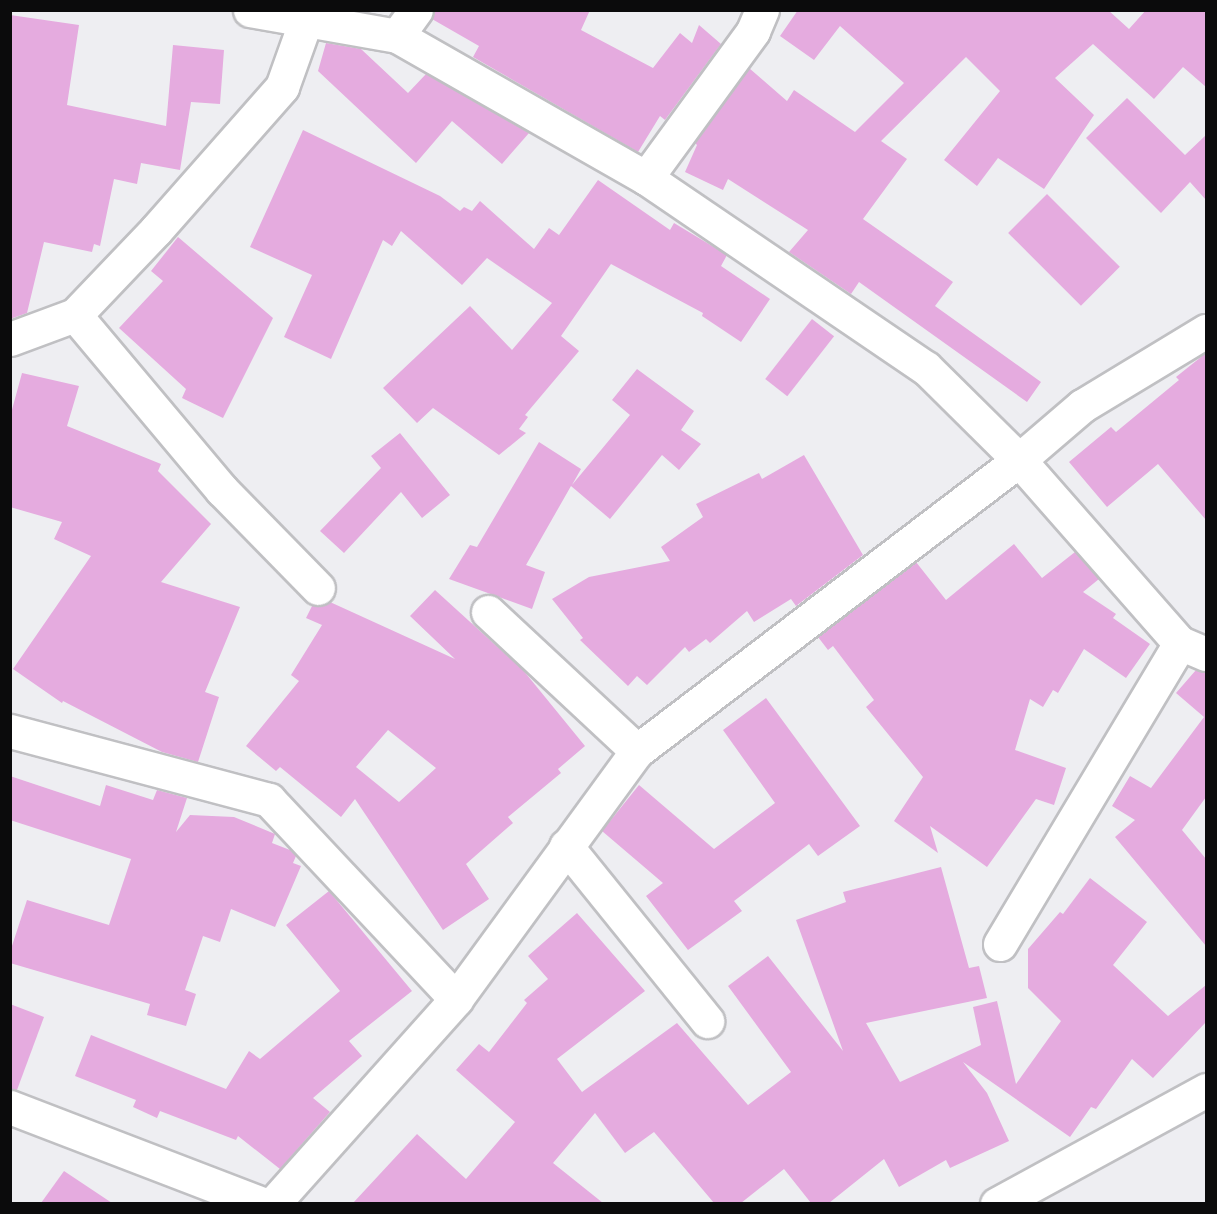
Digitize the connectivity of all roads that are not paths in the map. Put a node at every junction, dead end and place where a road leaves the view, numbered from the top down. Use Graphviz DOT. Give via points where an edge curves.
graph roads {
  1 [pos="250,10"];
  2 [pos="762,10"];
  3 [pos="306,20"];
  4 [pos="407,23"];
  5 [pos="646,178"];
  6 [pos="75,315"];
  7 [pos="1206,332"];
  8 [pos="10,339"];
  9 [pos="1019,460"];
  10 [pos="318,588"];
  11 [pos="488,612"];
  12 [pos="1193,648"];
  13 [pos="10,731"];
  14 [pos="638,751"];
  15 [pos="566,846"];
  16 [pos="1000,944"];
  17 [pos="456,999"];
  18 [pos="707,1021"];
  19 [pos="1206,1089"];
  20 [pos="10,1107"];
  21 [pos="263,1203"];
  22 [pos="273,1203"];
  23 [pos="997,1203"];
  1 -- 3 [label="street"];
  2 -- 5 [label="street" via="753,31"];
  3 -- 4 [label="street"];
  3 -- 6 [label="street" via="282,87"];
  4 -- 5 [label="street"];
  5 -- 9 [label="street" via="926,368"];
  6 -- 8 [label="street"];
  6 -- 10 [label="street" via="222,490"];
  7 -- 9 [label="street" via="1082,406"];
  9 -- 12 [label="street"];
  9 -- 14 [label="street"];
  11 -- 14 [label="street"];
  12 -- 16 [label="street"];
  13 -- 17 [label="street" via="269,800"];
  14 -- 15 [label="street"];
  15 -- 17 [label="street"];
  15 -- 18 [label="street"];
  17 -- 22 [label="street"];
  19 -- 23 [label="street"];
  20 -- 21 [label="street"];
}
